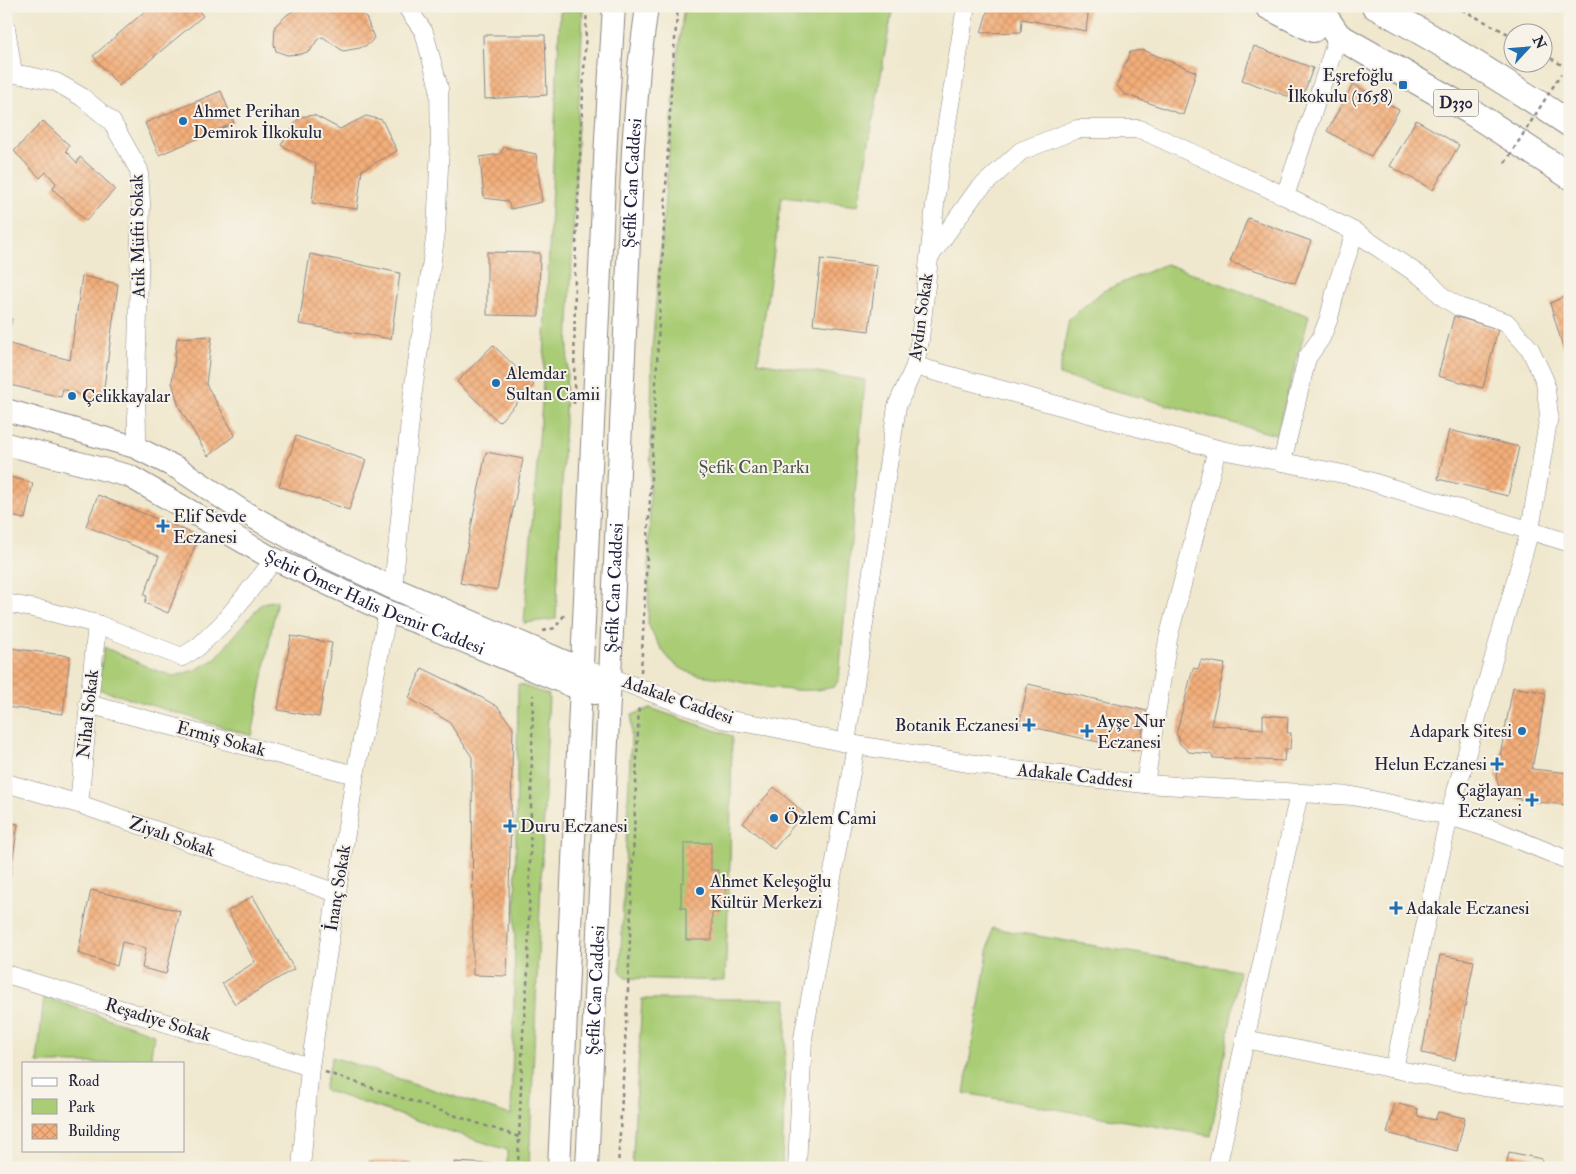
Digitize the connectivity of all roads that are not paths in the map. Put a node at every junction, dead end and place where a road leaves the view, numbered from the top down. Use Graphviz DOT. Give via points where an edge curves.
graph roads {
  1 [pos="406,6"];
  2 [pos="614,6"];
  3 [pos="647,6"];
  4 [pos="966,6"];
  5 [pos="1268,6"];
  6 [pos="1298,6"];
  7 [pos="1375,6"];
  8 [pos="1396,6"];
  9 [pos="6,28"];
  10 [pos="1423,31"];
  11 [pos="1338,36"];
  12 [pos="9,73"];
  13 [pos="1570,124"];
  14 [pos="1570,176"];
  15 [pos="1285,196"];
  16 [pos="1355,232"];
  17 [pos="930,256"];
  18 [pos="915,366"];
  19 [pos="6,410"];
  20 [pos="6,444"];
  21 [pos="136,447"];
  22 [pos="1217,448"];
  23 [pos="1282,462"];
  24 [pos="1530,530"];
  25 [pos="1570,543"];
  26 [pos="275,559"];
  27 [pos="393,588"];
  28 [pos="6,603"];
  29 [pos="386,611"];
  30 [pos="97,624"];
  31 [pos="581,679"];
  32 [pos="610,687"];
  33 [pos="88,704"];
  34 [pos="851,744"];
  35 [pos="355,775"];
  36 [pos="6,783"];
  37 [pos="1145,784"];
  38 [pos="1299,794"];
  39 [pos="79,804"];
  40 [pos="1449,816"];
  41 [pos="1570,861"];
  42 [pos="337,893"];
  43 [pos="6,974"];
  44 [pos="1245,1039"];
  45 [pos="310,1067"];
  46 [pos="1394,1069"];
  47 [pos="1570,1098"];
  48 [pos="301,1168"];
  49 [pos="559,1168"];
  50 [pos="586,1168"];
  51 [pos="797,1168"];
  52 [pos="1217,1168"];
  1 -- 27 [label="street" via="424,32 439,88 440,146 436,232 413,391"];
  2 -- 31 [label="main road, Şefik Can Caddesi"];
  3 -- 32 [label="main road, Şefik Can Caddesi" via="633,149"];
  4 -- 17 [label="street, Aydın Sokak" via="938,178"];
  5 -- 11 [label="highway" via="1320,32"];
  6 -- 11 [label="highway" via="1327,20"];
  7 -- 10 [label="highway, D330"];
  8 -- 10 [label="highway"];
  9 -- 12 [label="street"];
  10 -- 13 [label="highway, D330"];
  11 -- 14 [label="highway, D330" via="1470,111"];
  11 -- 15 [label="street"];
  12 -- 21 [label="street, Atik Müfti Sokak" via="56,82 82,97 112,122 139,170"];
  15 -- 16 [label="street"];
  15 -- 17 [label="street" via="1140,129 1077,129 1021,151 976,192"];
  16 -- 23 [label="street" via="1329,318 1321,338 1307,358"];
  16 -- 24 [label="street" via="1428,281 1443,297 1459,307 1506,322 1530,349 1545,381 1549,416"];
  17 -- 18 [label="street, Aydın Sokak"];
  18 -- 22 [label="street"];
  18 -- 34 [label="street, Aydın Sokak" via="897,406"];
  19 -- 21 [label="main road, Şehit Ömer Halis Demir Caddesi"];
  20 -- 26 [label="main road, Şehit Ömer Halis Demir Caddesi" via="129,476"];
  21 -- 27 [label="main road, Şehit Ömer Halis Demir Caddesi" via="309,548"];
  22 -- 23 [label="street"];
  22 -- 37 [label="street" via="1168,639"];
  23 -- 24 [label="street" via="1353,476"];
  24 -- 25 [label="street"];
  24 -- 40 [label="street"];
  26 -- 29 [label="main road, Şehit Ömer Halis Demir Caddesi"];
  26 -- 30 [label="street" via="223,623 198,648 182,657"];
  27 -- 31 [label="main road, Şehit Ömer Halis Demir Caddesi"];
  28 -- 30 [label="street"];
  29 -- 31 [label="main road, Şehit Ömer Halis Demir Caddesi"];
  29 -- 35 [label="street, İnanç Sokak"];
  30 -- 33 [label="street, Nihal Sokak"];
  31 -- 32 [label="main road, Şehit Ömer Halis Demir Caddesi"];
  31 -- 49 [label="main road, Şefik Can Caddesi"];
  32 -- 34 [label="street, Adakale Caddesi" via="640,688 722,719"];
  32 -- 50 [label="main road, Şefik Can Caddesi"];
  33 -- 35 [label="street, Ermiş Sokak"];
  33 -- 39 [label="street, Nihal Sokak"];
  34 -- 37 [label="street, Adakale Caddesi" via="1006,769"];
  34 -- 51 [label="street, Aydın Sokak" via="803,1038"];
  35 -- 42 [label="street, İnanç Sokak"];
  36 -- 39 [label="street, Ziyalı Sokak"];
  37 -- 38 [label="street, Adakale Caddesi"];
  38 -- 40 [label="street, Adakale Caddesi" via="1353,796"];
  38 -- 44 [label="street"];
  39 -- 42 [label="street, Ziyalı Sokak"];
  40 -- 41 [label="street, Adakale Caddesi" via="1497,831"];
  40 -- 46 [label="street"];
  42 -- 45 [label="street, İnanç Sokak"];
  43 -- 45 [label="street, Reşadiye Sokak"];
  44 -- 46 [label="street"];
  44 -- 52 [label="street"];
  45 -- 48 [label="street, İnanç Sokak"];
  46 -- 47 [label="street" via="1484,1087"];
}
